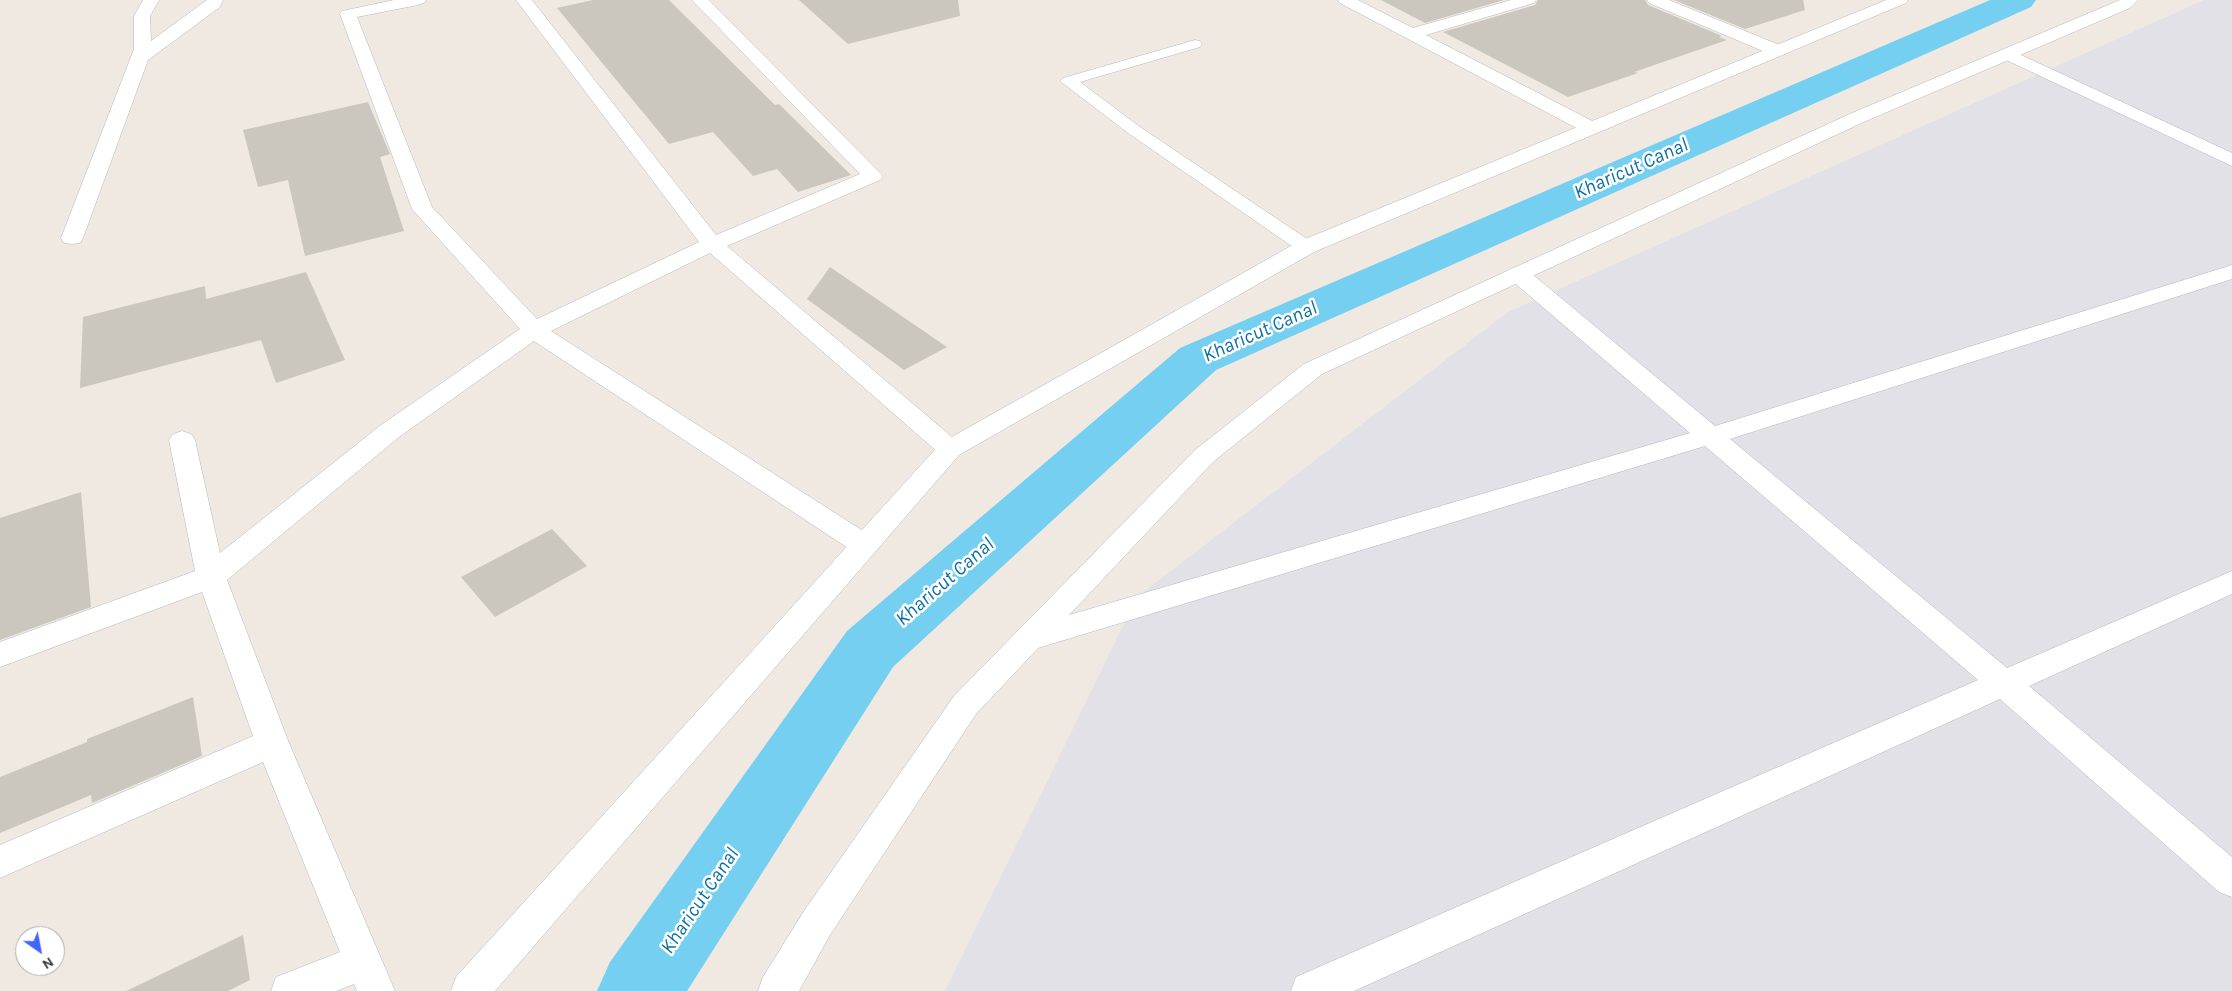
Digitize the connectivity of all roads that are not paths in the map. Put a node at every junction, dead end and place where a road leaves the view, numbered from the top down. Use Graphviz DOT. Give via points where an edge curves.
graph roads {
  1 [pos="150,0"];
  2 [pos="215,0"];
  3 [pos="418,0"];
  4 [pos="524,0"];
  5 [pos="1346,0"];
  6 [pos="1528,0"];
  7 [pos="1655,0"];
  8 [pos="1900,0"];
  9 [pos="2130,0"];
  10 [pos="708,2"];
  11 [pos="1411,34"];
  12 [pos="1195,44"];
  13 [pos="1776,50"];
  14 [pos="2008,54"];
  15 [pos="140,57"];
  16 [pos="1591,128"];
  17 [pos="2232,160"];
  18 [pos="72,238"];
  19 [pos="712,244"];
  20 [pos="1306,247"];
  21 [pos="2232,272"];
  22 [pos="1518,274"];
  23 [pos="534,330"];
  24 [pos="1710,436"];
  25 [pos="182,440"];
  26 [pos="950,449"];
  27 [pos="864,546"];
  28 [pos="211,577"];
  29 [pos="2232,582"];
  30 [pos="1028,639"];
  31 [pos="0,655"];
  32 [pos="2003,683"];
  33 [pos="272,743"];
  34 [pos="0,862"];
  35 [pos="2232,880"];
  36 [pos="369,976"];
  37 [pos="290,991"];
  38 [pos="470,991"];
  39 [pos="777,991"];
  40 [pos="1310,991"];
  1 -- 15 [label="street" via="142,16 143,48"];
  2 -- 15 [label="street" via="214,4"];
  3 -- 23 [label="street" via="348,14 422,209"];
  4 -- 19 [label="street"];
  5 -- 11 [label="street"];
  6 -- 11 [label="street"];
  7 -- 13 [label="street"];
  8 -- 13 [label="street"];
  9 -- 14 [label="street"];
  10 -- 19 [label="street" via="873,176"];
  11 -- 16 [label="street"];
  12 -- 20 [label="lane" via="1068,81"];
  13 -- 16 [label="street"];
  14 -- 17 [label="street"];
  14 -- 22 [label="street" via="1859,117"];
  15 -- 18 [label="street"];
  16 -- 20 [label="street"];
  19 -- 23 [label="street"];
  19 -- 26 [label="street"];
  20 -- 26 [label="street"];
  21 -- 24 [label="street"];
  22 -- 24 [label="street"];
  22 -- 30 [label="street" via="1313,369 1204,456"];
  23 -- 27 [label="street"];
  23 -- 28 [label="street" via="390,431"];
  24 -- 30 [label="street"];
  24 -- 32 [label="street"];
  25 -- 28 [label="street"];
  26 -- 27 [label="street"];
  27 -- 38 [label="street"];
  28 -- 31 [label="street"];
  28 -- 33 [label="street"];
  29 -- 32 [label="street"];
  30 -- 39 [label="street" via="965,705 817,924"];
  32 -- 35 [label="street"];
  32 -- 40 [label="street"];
  33 -- 34 [label="street"];
  33 -- 36 [label="street"];
  36 -- 37 [label="street"];
}
